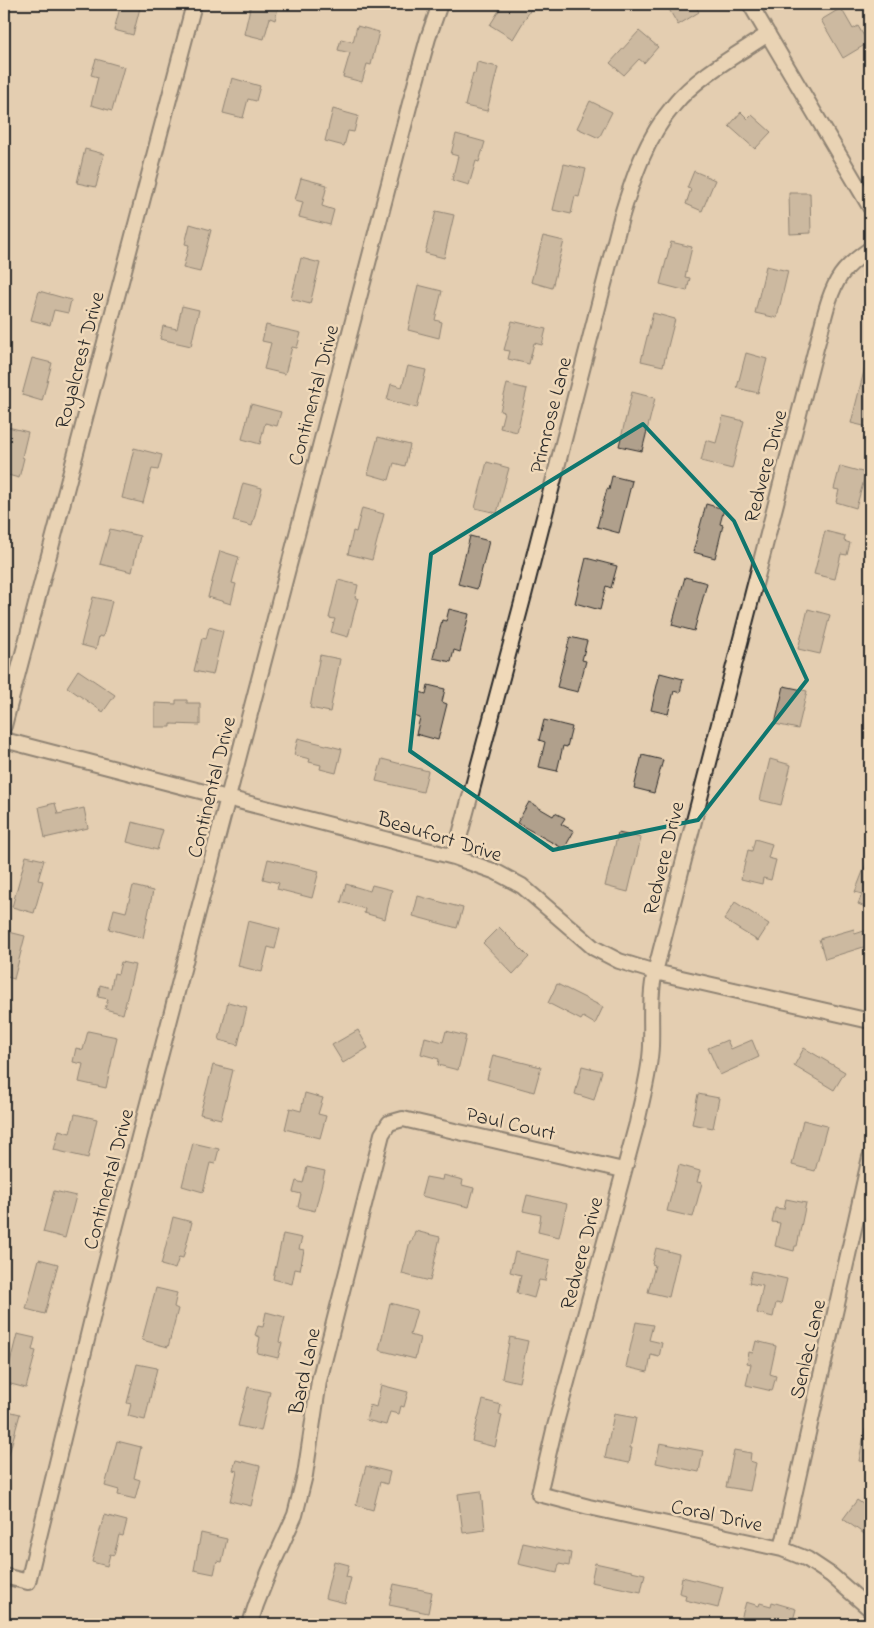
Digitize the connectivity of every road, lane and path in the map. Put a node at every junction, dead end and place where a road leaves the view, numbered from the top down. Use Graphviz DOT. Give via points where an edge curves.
graph roads {
  1 [pos="194,4"];
  2 [pos="440,4"];
  3 [pos="750,4"];
  4 [pos="768,34"];
  5 [pos="870,207"];
  6 [pos="870,249"];
  7 [pos="4,726"];
  8 [pos="4,740"];
  9 [pos="229,798"];
  10 [pos="454,857"];
  11 [pos="655,972"];
  12 [pos="870,1021"];
  13 [pos="389,1123"];
  14 [pos="870,1157"];
  15 [pos="624,1170"];
  16 [pos="539,1494"];
  17 [pos="782,1549"];
  18 [pos="4,1576"];
  19 [pos="870,1609"];
  20 [pos="250,1624"];
  1 -- 7 [label="street, Royalcrest Drive"];
  2 -- 9 [label="street, Continental Drive" via="410,103"];
  3 -- 4 [label="street"];
  4 -- 5 [label="street"];
  4 -- 10 [label="street, Primrose Lane" via="702,78 674,104 653,134 635,172"];
  6 -- 11 [label="street, Redvere Drive" via="841,275 831,297"];
  8 -- 9 [label="street, Beaufort Drive"];
  9 -- 10 [label="street, Beaufort Drive"];
  9 -- 18 [label="street, Continental Drive" via="100,1286 28,1582"];
  10 -- 11 [label="street, Beaufort Drive" via="496,872 522,886 594,948 619,961"];
  11 -- 12 [label="street, Beaufort Drive"];
  11 -- 15 [label="street, Redvere Drive" via="651,988 651,1047 646,1082"];
  13 -- 15 [label="street, Paul Court" via="403,1119"];
  13 -- 20 [label="street, Bard Lane" via="382,1134 319,1381 305,1475 295,1515"];
  14 -- 17 [label="street, Senlac Lane"];
  15 -- 16 [label="street, Redvere Drive"];
  16 -- 17 [label="street, Coral Drive"];
  17 -- 19 [label="street, Coral Drive" via="807,1558"];
}
